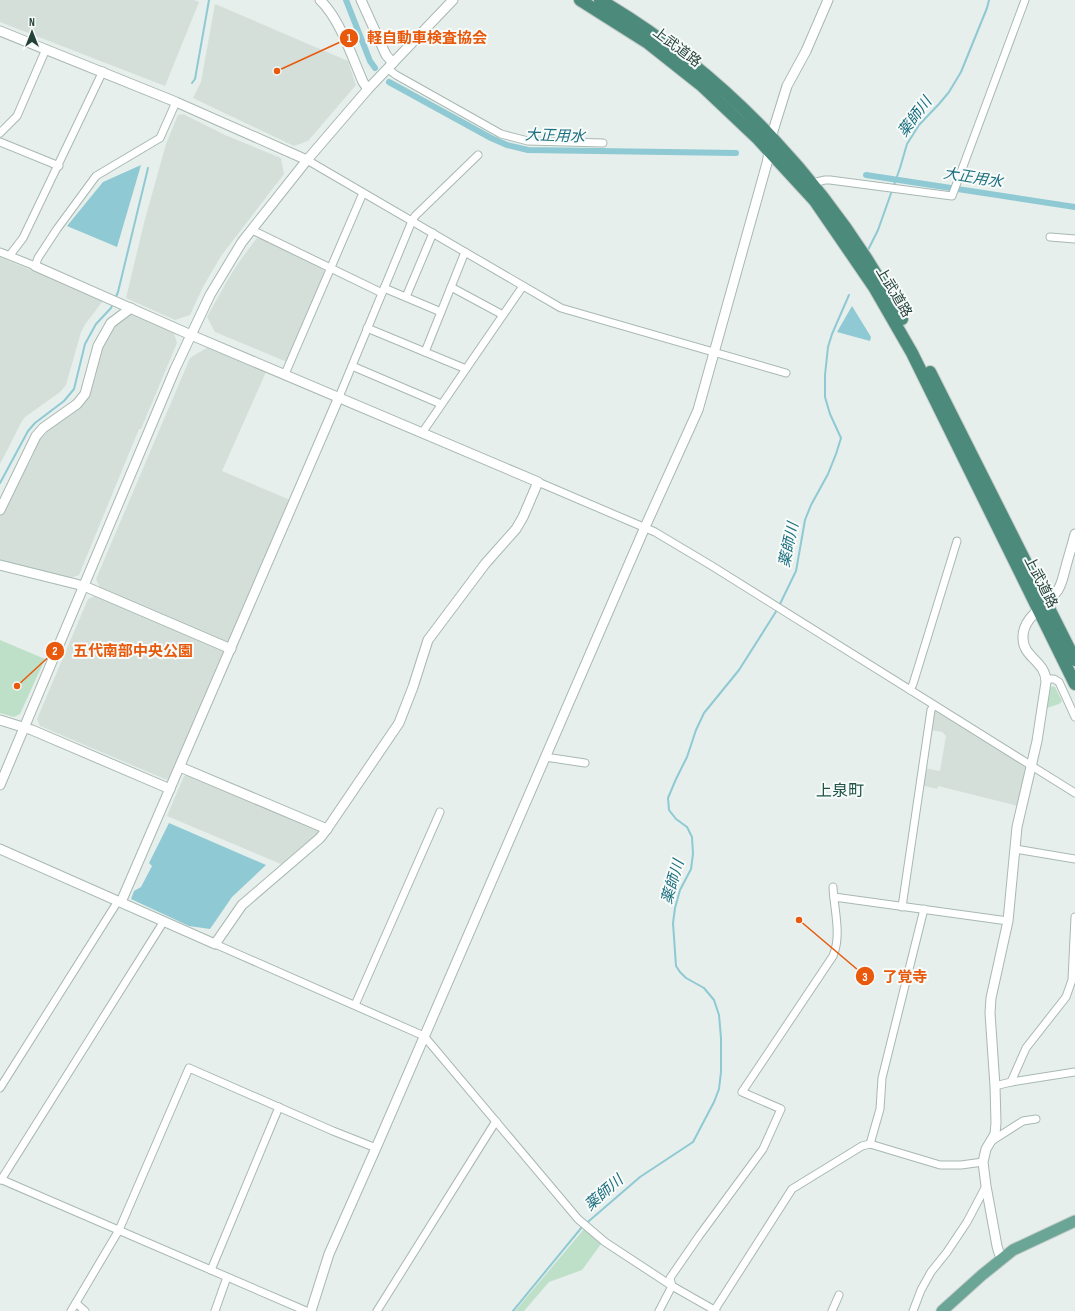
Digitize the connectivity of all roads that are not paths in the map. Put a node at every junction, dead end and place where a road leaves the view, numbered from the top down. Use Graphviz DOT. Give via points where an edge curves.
graph roads {
  1 [pos="320,0"];
  2 [pos="361,0"];
  3 [pos="453,0"];
  4 [pos="580,0"];
  5 [pos="600,0"];
  6 [pos="828,0"];
  7 [pos="1025,0"];
  8 [pos="0,31"];
  9 [pos="46,49"];
  10 [pos="390,66"];
  11 [pos="103,72"];
  12 [pos="368,89"];
  13 [pos="176,102"];
  14 [pos="0,133"];
  15 [pos="772,139"];
  16 [pos="0,142"];
  17 [pos="603,143"];
  18 [pos="770,152"];
  19 [pos="478,155"];
  20 [pos="307,160"];
  21 [pos="58,166"];
  22 [pos="812,183"];
  23 [pos="363,193"];
  24 [pos="412,221"];
  25 [pos="252,230"];
  26 [pos="433,233"];
  27 [pos="1050,237"];
  28 [pos="1075,240"];
  29 [pos="0,252"];
  30 [pos="465,252"];
  31 [pos="10,255"];
  32 [pos="859,255"];
  33 [pos="35,266"];
  34 [pos="331,268"];
  35 [pos="523,286"];
  36 [pos="451,287"];
  37 [pos="383,290"];
  38 [pos="406,297"];
  39 [pos="131,308"];
  40 [pos="441,312"];
  41 [pos="503,315"];
  42 [pos="367,328"];
  43 [pos="191,335"];
  44 [pos="425,352"];
  45 [pos="715,352"];
  46 [pos="352,366"];
  47 [pos="466,369"];
  48 [pos="786,373"];
  49 [pos="285,374"];
  50 [pos="339,397"];
  51 [pos="441,404"];
  52 [pos="422,433"];
  53 [pos="538,482"];
  54 [pos="0,510"];
  55 [pos="645,527"];
  56 [pos="1075,534"];
  57 [pos="957,541"];
  58 [pos="1,566"];
  59 [pos="84,586"];
  60 [pos="1043,606"];
  61 [pos="231,649"];
  62 [pos="1074,657"];
  63 [pos="1046,679"];
  64 [pos="1075,684"];
  65 [pos="910,690"];
  66 [pos="934,705"];
  67 [pos="1075,717"];
  68 [pos="0,720"];
  69 [pos="24,727"];
  70 [pos="545,757"];
  71 [pos="585,763"];
  72 [pos="1032,765"];
  73 [pos="180,767"];
  74 [pos="0,785"];
  75 [pos="170,789"];
  76 [pos="1075,793"];
  77 [pos="440,812"];
  78 [pos="326,829"];
  79 [pos="0,849"];
  80 [pos="1015,849"];
  81 [pos="1075,859"];
  82 [pos="833,887"];
  83 [pos="834,897"];
  84 [pos="120,901"];
  85 [pos="902,907"];
  86 [pos="924,909"];
  87 [pos="1075,917"];
  88 [pos="164,921"];
  89 [pos="1008,921"];
  90 [pos="215,944"];
  91 [pos="355,1005"];
  92 [pos="424,1036"];
  93 [pos="1075,1072"];
  94 [pos="1011,1082"];
  95 [pos="996,1086"];
  96 [pos="0,1088"];
  97 [pos="279,1107"];
  98 [pos="1036,1119"];
  99 [pos="496,1121"];
  100 [pos="990,1142"];
  101 [pos="870,1144"];
  102 [pos="376,1148"];
  103 [pos="983,1162"];
  104 [pos="0,1179"];
  105 [pos="986,1186"];
  106 [pos="1075,1221"];
  107 [pos="119,1230"];
  108 [pos="1003,1258"];
  109 [pos="211,1270"];
  110 [pos="227,1278"];
  111 [pos="672,1286"];
  112 [pos="839,1295"];
  113 [pos="76,1303"];
  114 [pos="71,1311"];
  115 [pos="85,1311"];
  116 [pos="216,1311"];
  117 [pos="306,1311"];
  118 [pos="311,1311"];
  119 [pos="377,1311"];
  120 [pos="659,1311"];
  121 [pos="715,1311"];
  122 [pos="832,1311"];
  123 [pos="913,1311"];
  124 [pos="942,1311"];
  1 -- 12 [label="street" via="335,19"];
  2 -- 10 [label="street"];
  3 -- 10 [label="street"];
  4 -- 18 [label="highway, 上武道路" via="675,64 723,104"];
  5 -- 15 [label="highway, 上武道路" via="660,40 703,73"];
  6 -- 15 [label="street" via="806,51 787,86"];
  7 -- 22 [label="street" via="952,196 824,180"];
  8 -- 9 [label="street"];
  9 -- 11 [label="street"];
  9 -- 14 [label="street" via="17,116"];
  10 -- 12 [label="street"];
  10 -- 17 [label="street" via="396,76 501,134 528,141"];
  11 -- 13 [label="street"];
  11 -- 21 [label="street"];
  12 -- 20 [label="street"];
  13 -- 20 [label="street"];
  13 -- 33 [label="street" via="160,138 96,176 57,228"];
  15 -- 18 [label="street"];
  15 -- 22 [label="highway, 上武道路"];
  16 -- 21 [label="street"];
  18 -- 32 [label="highway, 上武道路" via="815,201"];
  18 -- 45 [label="street"];
  19 -- 24 [label="street"];
  20 -- 23 [label="street"];
  20 -- 25 [label="street"];
  21 -- 31 [label="street" via="23,238"];
  22 -- 32 [label="highway, 上武道路"];
  23 -- 24 [label="street"];
  23 -- 34 [label="street"];
  24 -- 26 [label="street"];
  24 -- 37 [label="street"];
  25 -- 34 [label="street"];
  25 -- 43 [label="street" via="210,294"];
  26 -- 30 [label="street"];
  26 -- 38 [label="street"];
  27 -- 28 [label="street"];
  29 -- 31 [label="street"];
  30 -- 35 [label="street"];
  30 -- 36 [label="street"];
  31 -- 33 [label="street"];
  32 -- 60 [label="highway, 上武道路" via="894,304 928,368"];
  33 -- 39 [label="street"];
  34 -- 37 [label="street"];
  34 -- 49 [label="street"];
  35 -- 41 [label="street"];
  35 -- 45 [label="street" via="561,308"];
  36 -- 40 [label="street"];
  36 -- 41 [label="street"];
  37 -- 38 [label="street"];
  37 -- 42 [label="street"];
  38 -- 40 [label="street"];
  39 -- 43 [label="street"];
  39 -- 54 [label="street" via="111,323 98,346 85,394 77,404 36,436"];
  40 -- 44 [label="street"];
  41 -- 47 [label="street"];
  42 -- 44 [label="street"];
  42 -- 46 [label="street"];
  43 -- 49 [label="street"];
  43 -- 59 [label="street"];
  44 -- 47 [label="street"];
  45 -- 48 [label="street"];
  45 -- 55 [label="street" via="698,410"];
  46 -- 50 [label="street"];
  46 -- 51 [label="street"];
  47 -- 51 [label="street"];
  49 -- 50 [label="street"];
  50 -- 52 [label="street"];
  50 -- 61 [label="street"];
  51 -- 52 [label="street"];
  52 -- 53 [label="street"];
  53 -- 55 [label="street"];
  53 -- 78 [label="street" via="516,529 485,564 428,640 399,723"];
  55 -- 65 [label="street"];
  55 -- 70 [label="street"];
  56 -- 60 [label="street" via="1062,583"];
  57 -- 65 [label="street"];
  58 -- 59 [label="street"];
  59 -- 61 [label="street"];
  59 -- 69 [label="street"];
  60 -- 62 [label="highway, 上武道路"];
  60 -- 63 [label="street" via="1026,624 1023,637 1026,649 1042,668"];
  60 -- 64 [label="highway, 上武道路"];
  61 -- 73 [label="street"];
  63 -- 67 [label="street" via="1059,682"];
  63 -- 72 [label="street" via="1038,741"];
  65 -- 66 [label="street"];
  66 -- 72 [label="street"];
  66 -- 85 [label="street" via="931,710"];
  68 -- 69 [label="street"];
  69 -- 74 [label="street"];
  69 -- 75 [label="street"];
  70 -- 71 [label="street"];
  70 -- 92 [label="street"];
  72 -- 76 [label="street"];
  72 -- 80 [label="street" via="1017,827"];
  73 -- 75 [label="street"];
  73 -- 78 [label="street"];
  75 -- 84 [label="street"];
  77 -- 91 [label="street"];
  78 -- 90 [label="street" via="320,838 242,904"];
  79 -- 84 [label="street"];
  80 -- 81 [label="street"];
  80 -- 89 [label="street"];
  82 -- 83 [label="street"];
  83 -- 85 [label="street"];
  83 -- 111 [label="street" via="837,931 833,956 742,1092 781,1109 763,1149 670,1278"];
  84 -- 88 [label="street"];
  84 -- 96 [label="street"];
  85 -- 86 [label="street"];
  86 -- 89 [label="street"];
  86 -- 101 [label="street" via="882,1078 880,1110"];
  87 -- 94 [label="street" via="1072,980 1066,997 1026,1048"];
  88 -- 90 [label="street"];
  88 -- 104 [label="street"];
  89 -- 95 [label="street" via="991,998"];
  90 -- 91 [label="street"];
  91 -- 92 [label="street"];
  92 -- 99 [label="street"];
  92 -- 102 [label="street"];
  93 -- 94 [label="street"];
  94 -- 95 [label="street"];
  95 -- 100 [label="street" via="995,1134"];
  97 -- 102 [label="street"];
  97 -- 107 [label="street" via="189,1068"];
  97 -- 109 [label="street"];
  98 -- 100 [label="street" via="1024,1121"];
  99 -- 111 [label="street" via="578,1219 605,1242"];
  99 -- 119 [label="street"];
  100 -- 103 [label="street"];
  101 -- 103 [label="street" via="940,1165"];
  101 -- 121 [label="street" via="862,1146 792,1189"];
  102 -- 118 [label="street" via="329,1254"];
  103 -- 105 [label="street"];
  104 -- 107 [label="street"];
  105 -- 108 [label="street" via="997,1246"];
  105 -- 123 [label="street" via="967,1222 921,1290"];
  106 -- 108 [label="main road" via="1014,1250"];
  107 -- 109 [label="street"];
  107 -- 113 [label="street"];
  108 -- 124 [label="main road"];
  109 -- 110 [label="street"];
  110 -- 116 [label="street"];
  110 -- 117 [label="street"];
  111 -- 120 [label="street"];
  111 -- 121 [label="street"];
  112 -- 122 [label="street"];
  113 -- 114 [label="street"];
  113 -- 115 [label="street"];
}
